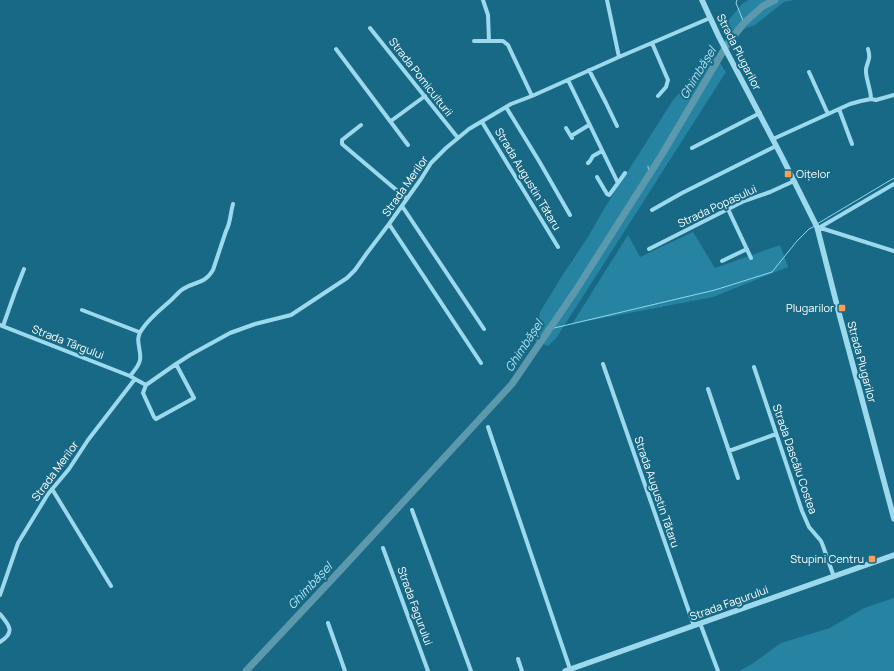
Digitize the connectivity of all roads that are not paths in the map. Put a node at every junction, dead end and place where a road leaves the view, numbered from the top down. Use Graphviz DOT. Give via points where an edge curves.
graph roads {
  1 [pos="484,0"];
  2 [pos="607,0"];
  3 [pos="702,0"];
  4 [pos="710,18"];
  5 [pos="370,28"];
  6 [pos="474,41"];
  7 [pos="488,41"];
  8 [pos="652,43"];
  9 [pos="336,49"];
  10 [pos="868,49"];
  11 [pos="619,56"];
  12 [pos="589,70"];
  13 [pos="809,72"];
  14 [pos="568,80"];
  15 [pos="894,95"];
  16 [pos="425,96"];
  17 [pos="532,96"];
  18 [pos="658,96"];
  19 [pos="871,99"];
  20 [pos="506,107"];
  21 [pos="839,109"];
  22 [pos="760,113"];
  23 [pos="828,114"];
  24 [pos="391,121"];
  25 [pos="482,122"];
  26 [pos="361,125"];
  27 [pos="589,125"];
  28 [pos="617,126"];
  29 [pos="566,128"];
  30 [pos="458,138"];
  31 [pos="773,139"];
  32 [pos="852,144"];
  33 [pos="408,145"];
  34 [pos="776,146"];
  35 [pos="692,148"];
  36 [pos="602,151"];
  37 [pos="588,163"];
  38 [pos="625,173"];
  39 [pos="597,177"];
  40 [pos="794,181"];
  41 [pos="618,184"];
  42 [pos="894,184"];
  43 [pos="406,199"];
  44 [pos="232,204"];
  45 [pos="402,206"];
  46 [pos="652,210"];
  47 [pos="728,210"];
  48 [pos="570,215"];
  49 [pos="389,224"];
  50 [pos="817,228"];
  51 [pos="558,246"];
  52 [pos="649,249"];
  53 [pos="747,249"];
  54 [pos="894,251"];
  55 [pos="751,258"];
  56 [pos="722,261"];
  57 [pos="24,269"];
  58 [pos="82,310"];
  59 [pos="2,326"];
  60 [pos="484,329"];
  61 [pos="139,332"];
  62 [pos="176,364"];
  63 [pos="481,364"];
  64 [pos="603,364"];
  65 [pos="754,367"];
  66 [pos="130,376"];
  67 [pos="135,379"];
  68 [pos="146,385"];
  69 [pos="708,388"];
  70 [pos="488,428"];
  71 [pos="776,434"];
  72 [pos="729,451"];
  73 [pos="738,478"];
  74 [pos="52,489"];
  75 [pos="412,510"];
  76 [pos="894,519"];
  77 [pos="383,548"];
  78 [pos="894,555"];
  79 [pos="834,577"];
  80 [pos="111,586"];
  81 [pos="0,594"];
  82 [pos="0,614"];
  83 [pos="328,623"];
  84 [pos="700,623"];
  85 [pos="694,626"];
  86 [pos="0,642"];
  87 [pos="518,659"];
  88 [pos="568,670"];
  89 [pos="345,671"];
  90 [pos="428,671"];
  91 [pos="471,671"];
  92 [pos="522,671"];
  93 [pos="718,671"];
  1 -- 7 [label="street" via="488,15"];
  2 -- 11 [label="street"];
  3 -- 4 [label="street, Strada Plugarilor"];
  4 -- 8 [label="street, Strada Merilor"];
  4 -- 22 [label="street, Strada Plugarilor"];
  5 -- 16 [label="street, Strada Pomiculturii"];
  6 -- 7 [label="street"];
  7 -- 17 [label="street" via="503,41 508,45"];
  8 -- 11 [label="street, Strada Merilor"];
  8 -- 18 [label="street" via="668,80 666,87"];
  9 -- 24 [label="street"];
  10 -- 19 [label="street" via="870,56 866,72"];
  11 -- 12 [label="street, Strada Merilor"];
  12 -- 14 [label="street, Strada Merilor"];
  12 -- 28 [label="street"];
  13 -- 23 [label="street"];
  14 -- 17 [label="street, Strada Merilor"];
  14 -- 27 [label="street"];
  15 -- 19 [label="street"];
  16 -- 24 [label="street"];
  16 -- 30 [label="street, Strada Pomiculturii"];
  17 -- 20 [label="street, Strada Merilor"];
  19 -- 21 [label="street"];
  20 -- 25 [label="street, Strada Merilor"];
  20 -- 48 [label="street"];
  21 -- 23 [label="street"];
  21 -- 32 [label="street"];
  22 -- 31 [label="street, Strada Plugarilor"];
  22 -- 35 [label="street"];
  23 -- 31 [label="street"];
  24 -- 33 [label="street"];
  25 -- 30 [label="street, Strada Merilor"];
  25 -- 51 [label="street, Strada Augustin Tătaru"];
  26 -- 43 [label="street" via="342,140 342,144"];
  27 -- 29 [label="street" via="572,137"];
  27 -- 36 [label="street"];
  30 -- 43 [label="street, Strada Merilor" via="431,163"];
  31 -- 34 [label="street, Strada Plugarilor"];
  34 -- 40 [label="street, Strada Plugarilor"];
  34 -- 46 [label="street"];
  36 -- 37 [label="street" via="593,156"];
  36 -- 41 [label="street"];
  38 -- 41 [label="street"];
  39 -- 41 [label="street" via="609,195"];
  40 -- 47 [label="street, Strada Popasului"];
  40 -- 50 [label="street, Strada Plugarilor"];
  42 -- 50 [label="street"];
  43 -- 45 [label="street, Strada Merilor"];
  44 -- 61 [label="street" via="229,225 211,274 202,282 183,289"];
  45 -- 49 [label="street, Strada Merilor"];
  45 -- 60 [label="street"];
  47 -- 52 [label="street, Strada Popasului"];
  47 -- 53 [label="street"];
  49 -- 62 [label="street, Strada Merilor" via="350,276 295,313 230,333"];
  49 -- 63 [label="street"];
  50 -- 54 [label="street"];
  50 -- 76 [label="street, Strada Plugarilor"];
  53 -- 55 [label="street"];
  53 -- 56 [label="street"];
  57 -- 59 [label="street"];
  58 -- 61 [label="street"];
  59 -- 66 [label="street, Strada Târgului"];
  61 -- 66 [label="street" via="137,340 140,359"];
  62 -- 68 [label="street, Strada Merilor"];
  62 -- 68 [label="street" via="194,398 155,418 143,393"];
  64 -- 85 [label="street, Strada Augustin Tătaru"];
  65 -- 71 [label="street, Strada Dascălu Costea"];
  66 -- 67 [label="street, Strada Târgului"];
  67 -- 68 [label="street"];
  67 -- 74 [label="street, Strada Merilor"];
  69 -- 72 [label="street"];
  70 -- 88 [label="street, Strada Fagurului"];
  71 -- 72 [label="street"];
  71 -- 79 [label="street, Strada Dascălu Costea" via="802,511 809,527 821,541"];
  72 -- 73 [label="street"];
  74 -- 80 [label="street"];
  74 -- 81 [label="street, Strada Merilor" via="18,543"];
  75 -- 91 [label="street"];
  77 -- 90 [label="street, Strada Fagurului"];
  78 -- 79 [label="street, Strada Fagurului"];
  79 -- 84 [label="street, Strada Fagurului"];
  82 -- 86 [label="street" via="7,623 9,634"];
  83 -- 89 [label="street"];
  84 -- 85 [label="street, Strada Fagurului"];
  84 -- 93 [label="street"];
  85 -- 88 [label="street, Strada Fagurului"];
  87 -- 92 [label="street"];
}
